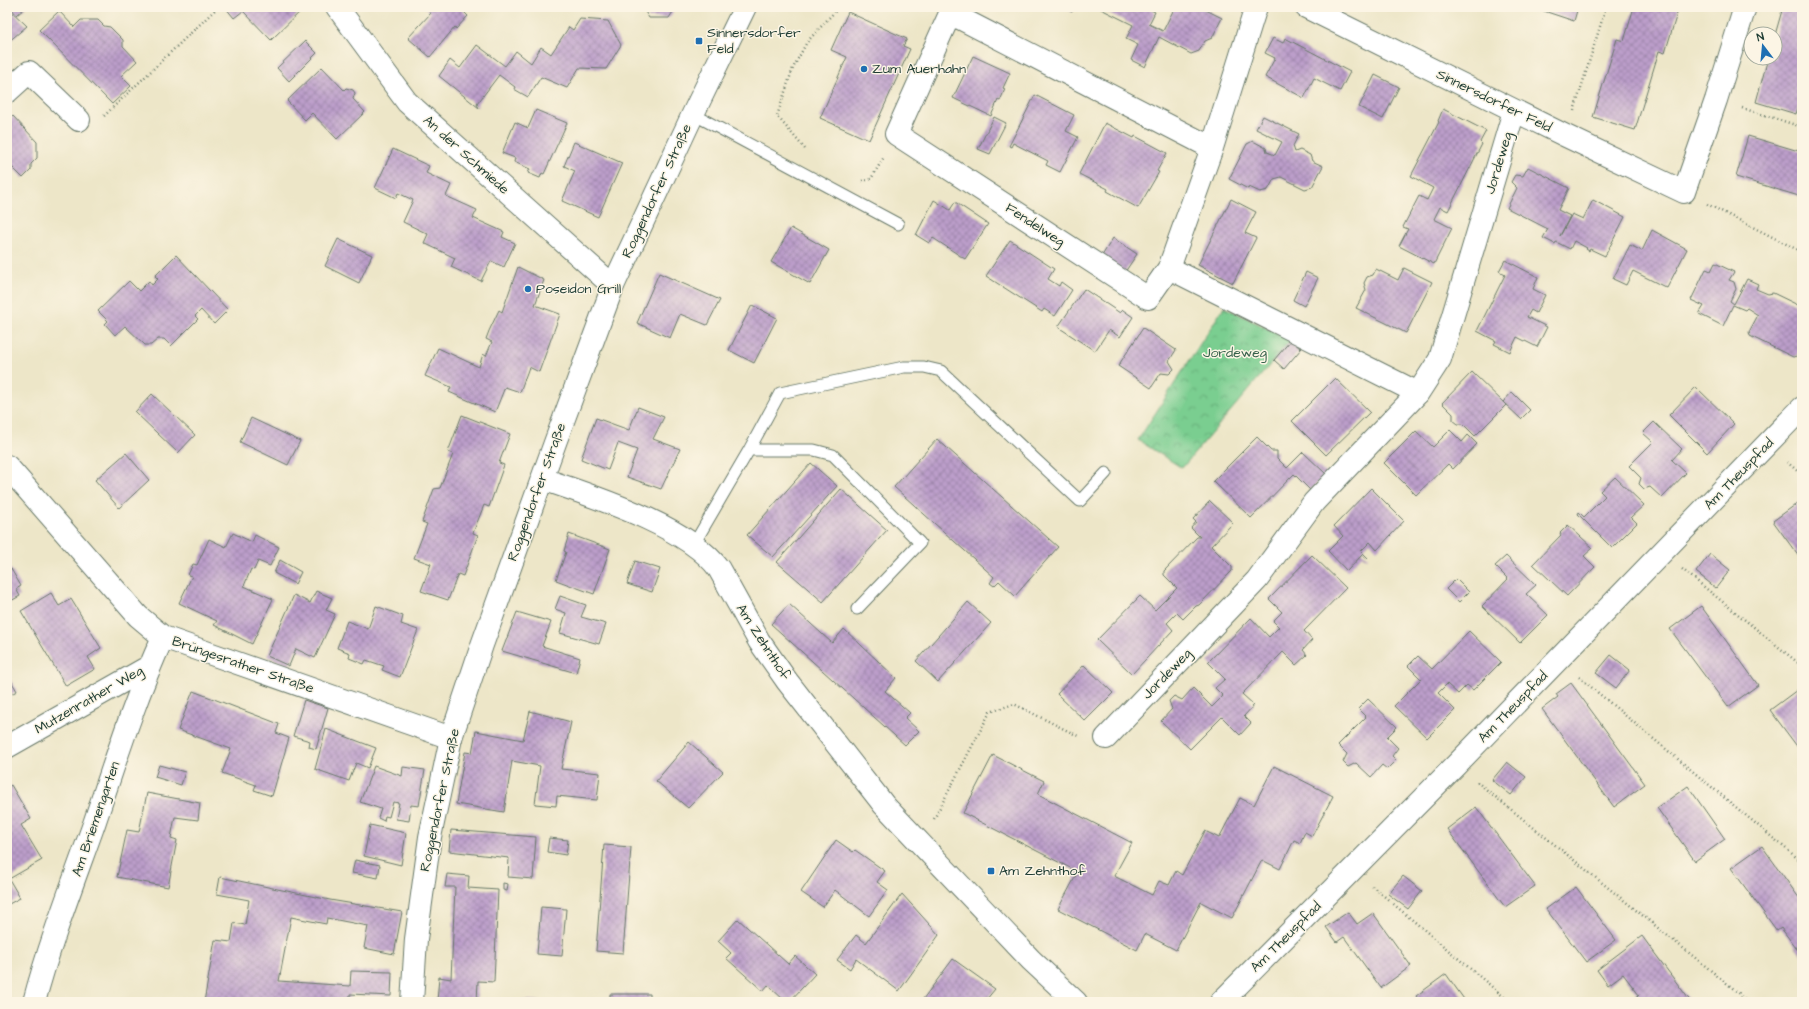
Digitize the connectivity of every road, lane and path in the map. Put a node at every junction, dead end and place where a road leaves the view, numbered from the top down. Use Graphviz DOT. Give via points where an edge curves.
graph roads {
  1 [pos="218,7"];
  2 [pos="337,7"];
  3 [pos="745,7"];
  4 [pos="839,7"];
  5 [pos="1256,7"];
  6 [pos="1306,7"];
  7 [pos="1606,7"];
  8 [pos="1745,7"];
  9 [pos="952,10"];
  10 [pos="7,92"];
  11 [pos="1716,100"];
  12 [pos="1514,111"];
  13 [pos="693,114"];
  14 [pos="79,120"];
  15 [pos="1802,127"];
  16 [pos="896,134"];
  17 [pos="1566,136"];
  18 [pos="1212,148"];
  19 [pos="810,177"];
  20 [pos="828,187"];
  21 [pos="1684,192"];
  22 [pos="898,224"];
  23 [pos="1802,252"];
  24 [pos="1169,268"];
  25 [pos="613,286"];
  26 [pos="1418,393"];
  27 [pos="1802,408"];
  28 [pos="749,450"];
  29 [pos="7,466"];
  30 [pos="1106,473"];
  31 [pos="542,478"];
  32 [pos="694,544"];
  33 [pos="1662,554"];
  34 [pos="857,609"];
  35 [pos="163,637"];
  36 [pos="1559,660"];
  37 [pos="150,666"];
  38 [pos="1802,666"];
  39 [pos="451,738"];
  40 [pos="1106,738"];
  41 [pos="7,747"];
  42 [pos="1456,765"];
  43 [pos="921,844"];
  44 [pos="1802,862"];
  45 [pos="1353,871"];
  46 [pos="34,1002"];
  47 [pos="412,1002"];
  48 [pos="1076,1002"];
  49 [pos="1221,1002"];
  50 [pos="1510,1002"];
  51 [pos="1746,1002"];
  1 -- 14 [label="path" via="89,130"];
  2 -- 25 [label="street, An der Schmiede" via="407,102"];
  3 -- 13 [label="street, Roggendorfer Straße"];
  4 -- 19 [label="path" via="807,42 793,68 777,116 803,146 812,161"];
  5 -- 18 [label="street, Fendelweg"];
  6 -- 12 [label="street, Sinnersdorfer Feld"];
  7 -- 17 [label="path"];
  8 -- 11 [label="street"];
  9 -- 16 [label="street"];
  9 -- 18 [label="street"];
  10 -- 14 [label="street" via="29,72"];
  11 -- 15 [label="path"];
  11 -- 21 [label="street"];
  12 -- 17 [label="street, Sinnersdorfer Feld"];
  12 -- 26 [label="street, Jordeweg" via="1440,359"];
  13 -- 19 [label="lane"];
  13 -- 25 [label="street, Roggendorfer Straße"];
  16 -- 20 [label="path" via="872,179"];
  16 -- 24 [label="street, Fendelweg" via="1148,298"];
  17 -- 21 [label="street, Sinnersdorfer Feld"];
  18 -- 24 [label="street, Fendelweg"];
  19 -- 20 [label="lane"];
  20 -- 22 [label="lane"];
  21 -- 23 [label="path"];
  24 -- 26 [label="street"];
  25 -- 31 [label="street, Roggendorfer Straße"];
  26 -- 40 [label="street, Jordeweg" via="1314,502 1257,580"];
  27 -- 33 [label="street, Am Theuspfad"];
  28 -- 30 [label="lane" via="780,393 904,367 924,367 941,372 1080,501"];
  28 -- 32 [label="lane"];
  28 -- 34 [label="lane" via="814,450 833,455 920,543"];
  29 -- 35 [label="street, Brüngesrather Straße" via="138,616"];
  31 -- 32 [label="street, Am Zehnthof" via="628,511"];
  31 -- 39 [label="street, Roggendorfer Straße"];
  32 -- 43 [label="street, Am Zehnthof" via="711,558 719,569 750,628 787,681 884,804"];
  33 -- 36 [label="street, Am Theuspfad"];
  33 -- 38 [label="path"];
  35 -- 37 [label="street, Am Briemengarten"];
  35 -- 39 [label="street, Brüngesrather Straße"];
  36 -- 42 [label="street, Am Theuspfad"];
  36 -- 44 [label="path"];
  37 -- 41 [label="street, Mutzenrather Weg"];
  37 -- 46 [label="street, Am Briemengarten" via="55,934"];
  39 -- 47 [label="street, Roggendorfer Straße" via="424,871"];
  40 -- 43 [label="path" via="1099,746 1014,704 990,712"];
  42 -- 45 [label="street, Am Theuspfad"];
  42 -- 51 [label="path" via="1740,994"];
  43 -- 48 [label="street, Am Zehnthof" via="1031,960"];
  45 -- 49 [label="street, Am Theuspfad"];
  45 -- 50 [label="path"];
}
